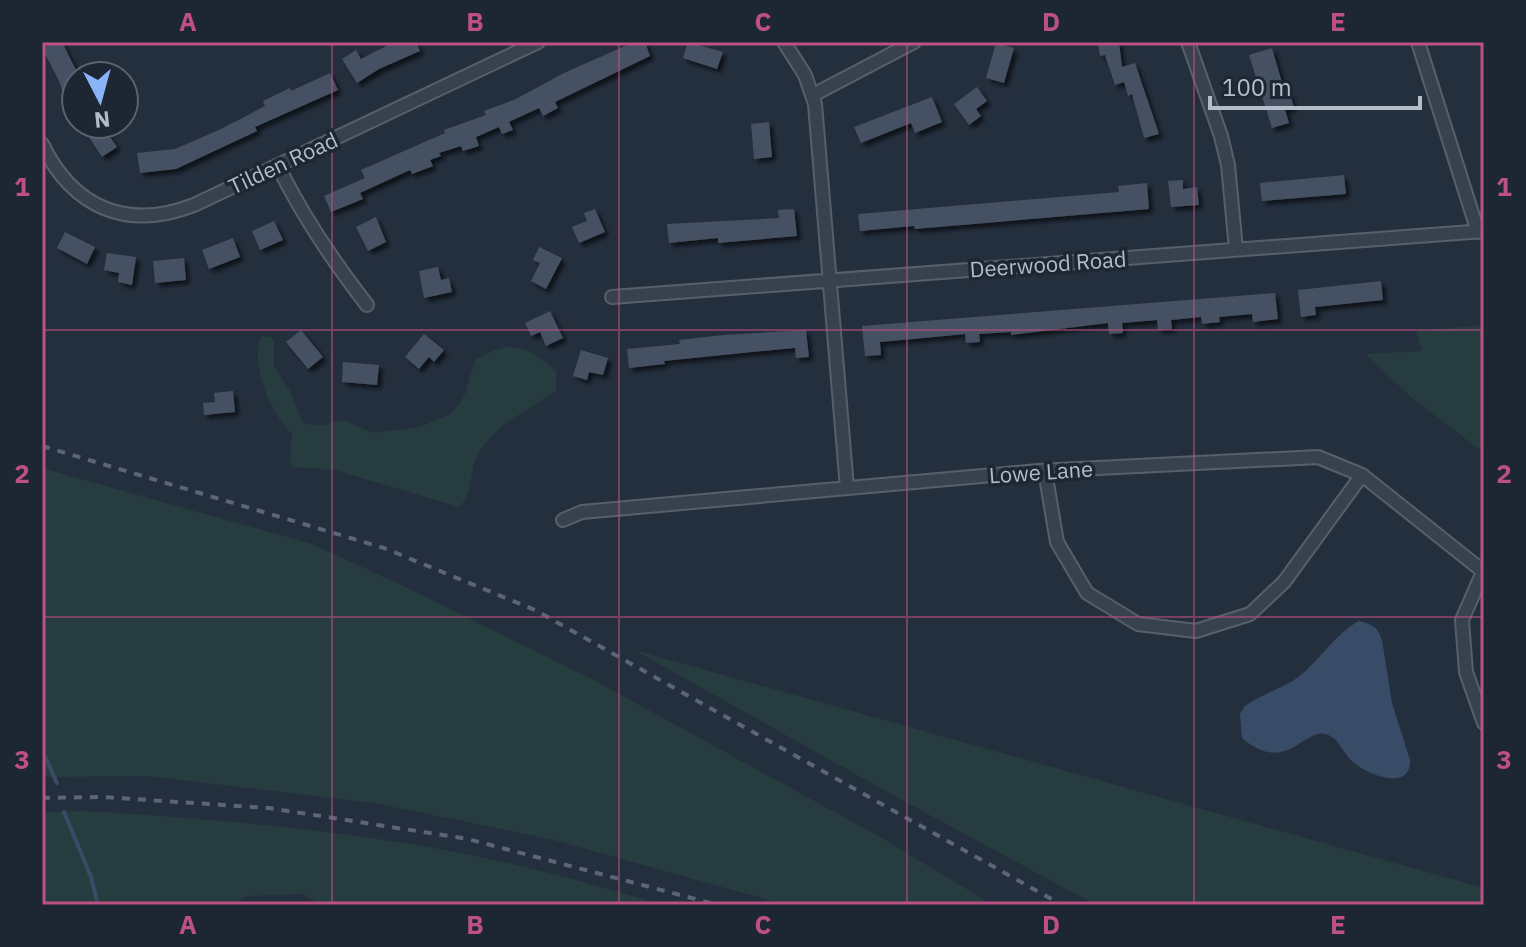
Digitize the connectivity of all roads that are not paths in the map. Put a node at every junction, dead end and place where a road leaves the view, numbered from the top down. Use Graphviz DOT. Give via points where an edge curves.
graph roads {
  1 [pos="538,42"];
  2 [pos="784,42"];
  3 [pos="914,42"];
  4 [pos="1188,42"];
  5 [pos="1418,42"];
  6 [pos="813,95"];
  7 [pos="42,144"];
  8 [pos="278,166"];
  9 [pos="1481,232"];
  10 [pos="1236,249"];
  11 [pos="830,281"];
  12 [pos="612,297"];
  13 [pos="367,305"];
  14 [pos="1045,471"];
  15 [pos="1362,475"];
  16 [pos="847,488"];
  17 [pos="563,520"];
  18 [pos="1483,572"];
  19 [pos="1484,723"];
  1 -- 8 [label="street, Tilden Road"];
  2 -- 6 [label="street"];
  3 -- 6 [label="street"];
  4 -- 10 [label="street" via="1228,165"];
  5 -- 9 [label="street"];
  6 -- 11 [label="street"];
  7 -- 8 [label="street, Tilden Road" via="62,179 85,199 138,216 182,210"];
  8 -- 13 [label="street" via="303,214"];
  9 -- 10 [label="street, Deerwood Road"];
  10 -- 11 [label="street, Deerwood Road"];
  11 -- 12 [label="street, Deerwood Road"];
  11 -- 16 [label="street"];
  14 -- 15 [label="street, Lowe Lane" via="1318,457"];
  14 -- 15 [label="street" via="1057,542 1087,593 1138,624 1196,631 1250,614 1284,582"];
  14 -- 16 [label="street, Lowe Lane"];
  15 -- 18 [label="street, Lowe Lane"];
  16 -- 17 [label="street, Lowe Lane" via="582,512"];
  18 -- 19 [label="street" via="1462,620 1466,672"];
}
